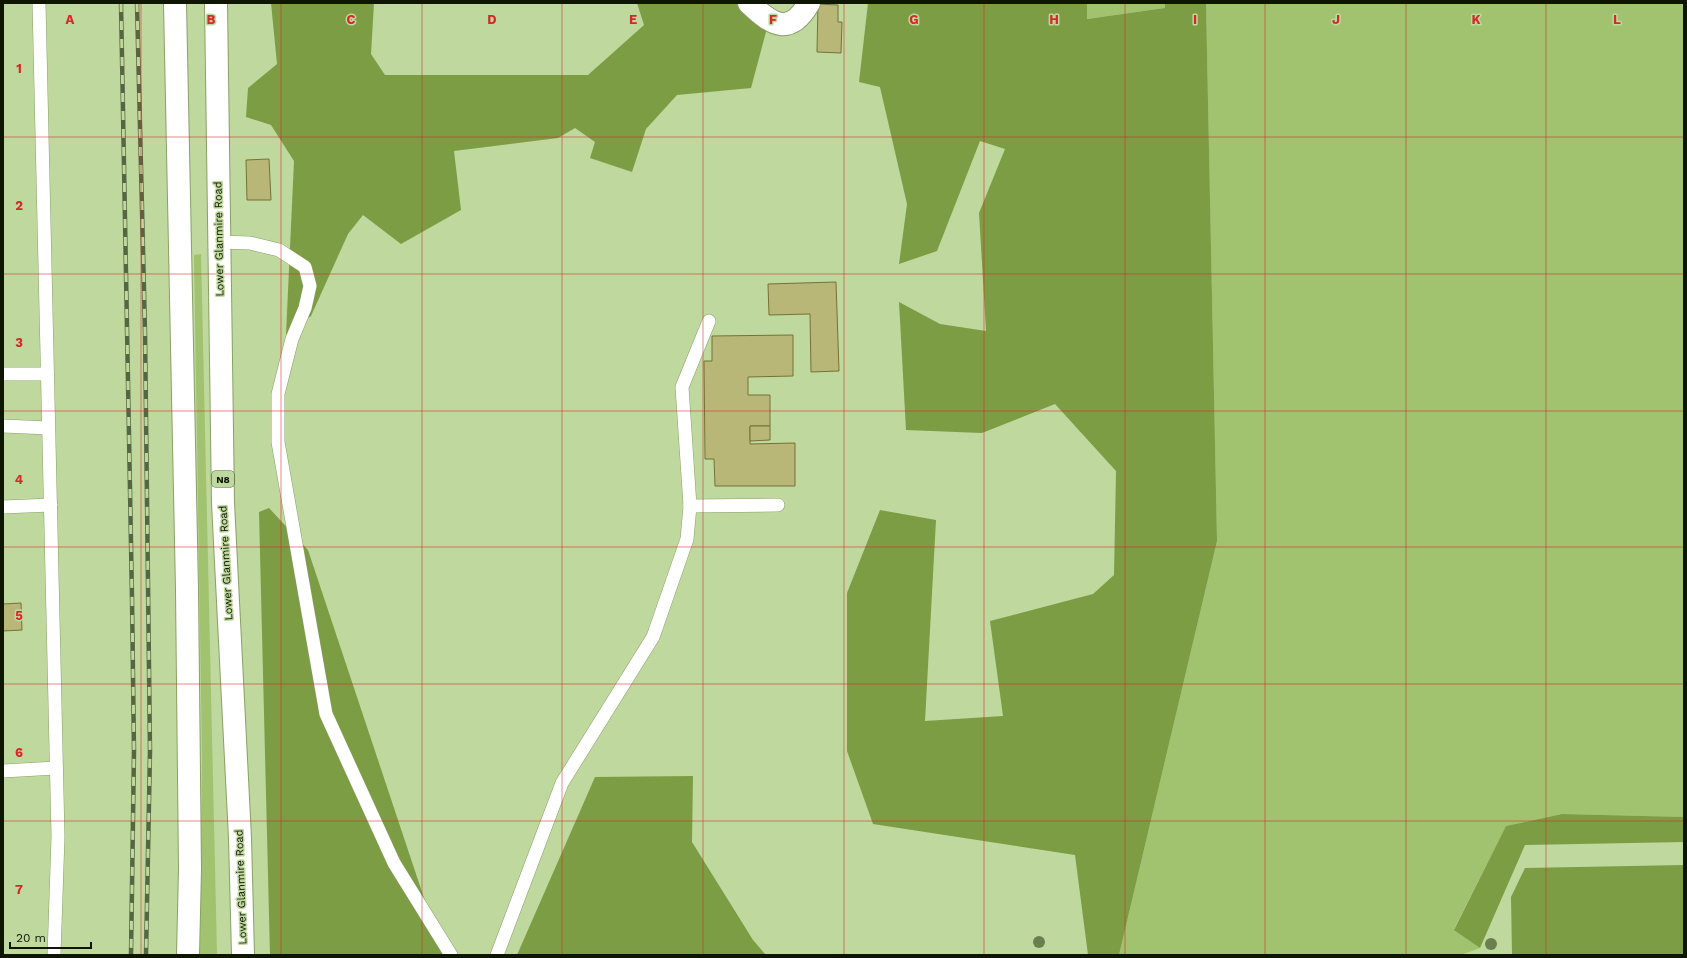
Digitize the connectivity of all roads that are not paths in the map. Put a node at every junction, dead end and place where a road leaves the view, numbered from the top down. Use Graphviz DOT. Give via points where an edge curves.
graph roads {
  1 [pos="39,3"];
  2 [pos="175,3"];
  3 [pos="216,3"];
  4 [pos="749,3"];
  5 [pos="809,3"];
  6 [pos="218,242"];
  7 [pos="709,321"];
  8 [pos="3,374"];
  9 [pos="47,374"];
  10 [pos="3,426"];
  11 [pos="48,428"];
  12 [pos="50,505"];
  13 [pos="778,505"];
  14 [pos="690,506"];
  15 [pos="3,507"];
  16 [pos="56,768"];
  17 [pos="3,771"];
  18 [pos="54,955"];
  19 [pos="188,955"];
  20 [pos="243,955"];
  21 [pos="451,955"];
  22 [pos="497,955"];
  1 -- 9 [label="lane"];
  2 -- 19 [label="main road" via="187,590 190,869"];
  3 -- 6 [label="main road, Lower Glanmire Road / N8"];
  4 -- 5 [label="main road" via="775,23 789,25 798,19"];
  6 -- 20 [label="main road, Lower Glanmire Road / N8" via="223,503 240,838"];
  6 -- 21 [label="lane" via="250,243 279,250 305,267 310,286 305,308 292,338 278,394 278,442 326,714 394,863"];
  7 -- 14 [label="lane" via="682,387"];
  8 -- 9 [label="lane"];
  9 -- 11 [label="lane"];
  10 -- 11 [label="lane"];
  11 -- 12 [label="lane"];
  12 -- 15 [label="lane"];
  12 -- 16 [label="lane"];
  13 -- 14 [label="lane"];
  14 -- 22 [label="lane" via="687,539 653,637 562,783"];
  16 -- 17 [label="lane"];
  16 -- 18 [label="lane" via="58,837"];
}
